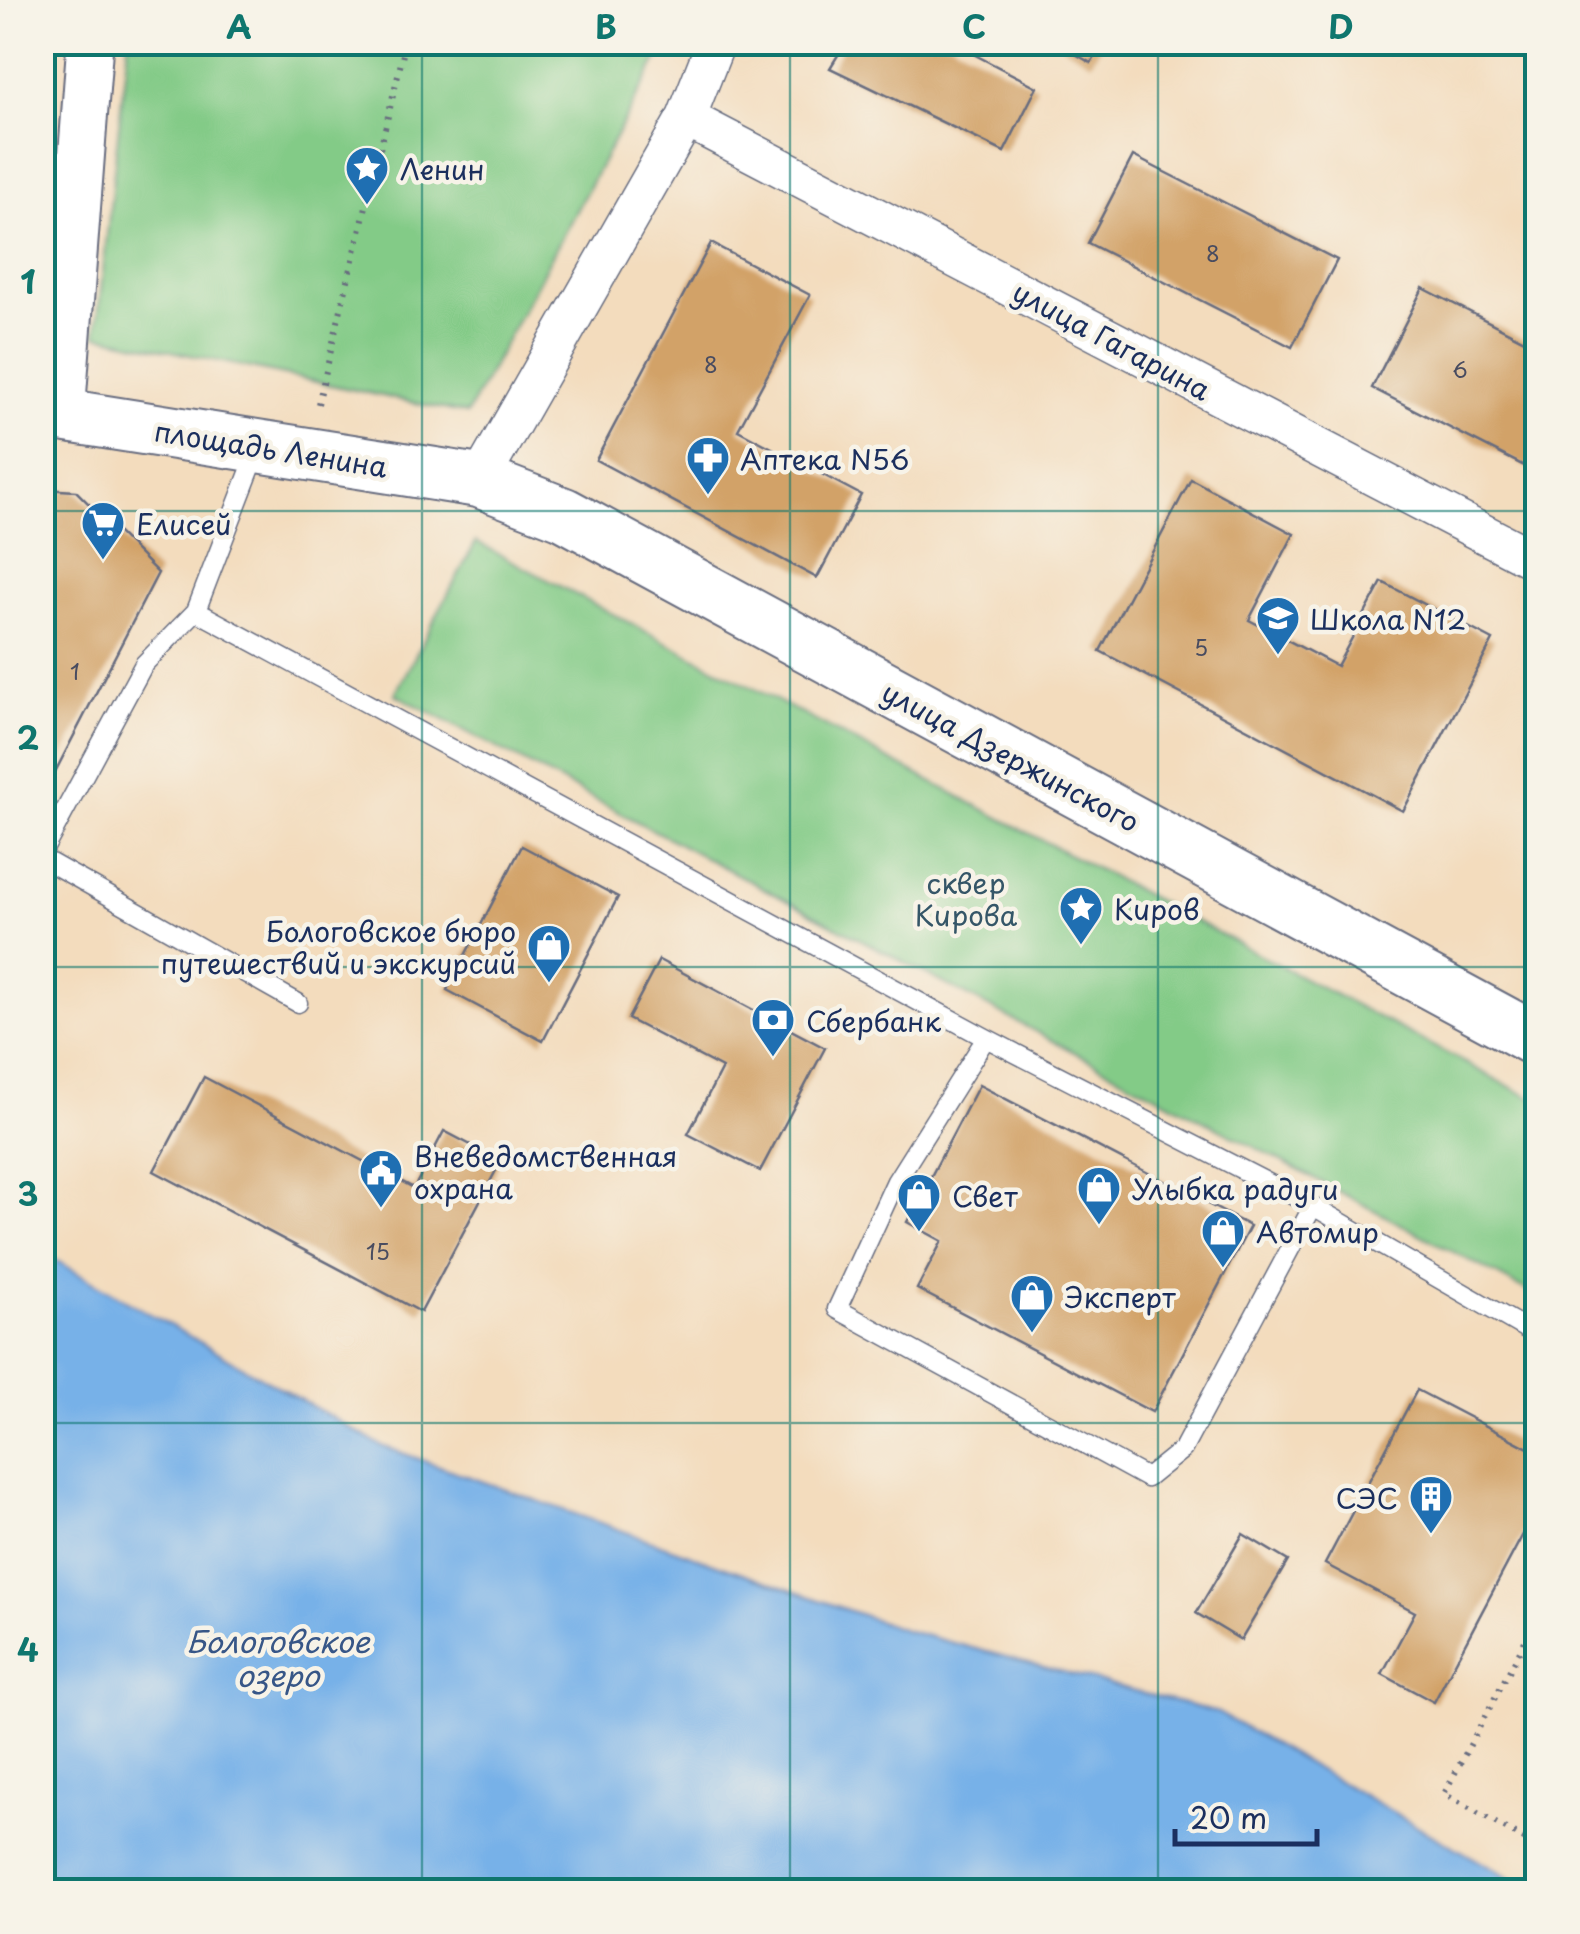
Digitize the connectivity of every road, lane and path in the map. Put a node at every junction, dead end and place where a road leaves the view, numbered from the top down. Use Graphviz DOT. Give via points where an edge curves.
graph roads {
  1 [pos="90,42"];
  2 [pos="406,42"];
  3 [pos="716,42"];
  4 [pos="686,118"];
  5 [pos="52,413"];
  6 [pos="282,450"];
  7 [pos="479,481"];
  8 [pos="1538,562"];
  9 [pos="196,611"];
  10 [pos="42,856"];
  11 [pos="298,1003"];
  12 [pos="986,1038"];
  13 [pos="1538,1041"];
  14 [pos="1313,1206"];
  15 [pos="1538,1336"];
  16 [pos="1538,1613"];
  17 [pos="1538,1847"];
  1 -- 5 [label="street"];
  2 -- 6 [label="path"];
  3 -- 4 [label="street"];
  4 -- 7 [label="street"];
  4 -- 8 [label="street, улица Гагарина"];
  5 -- 6 [label="main road, площадь Ленина"];
  6 -- 7 [label="main road, площадь Ленина"];
  6 -- 9 [label="lane"];
  7 -- 13 [label="main road, улица Дзержинского" via="564,514"];
  9 -- 10 [label="lane" via="144,664"];
  9 -- 12 [label="lane"];
  10 -- 11 [label="lane"];
  12 -- 14 [label="lane"];
  12 -- 14 [label="lane" via="896,1181 837,1309 1147,1478 1183,1448"];
  14 -- 15 [label="lane"];
  16 -- 17 [label="path" via="1444,1794"];
}
